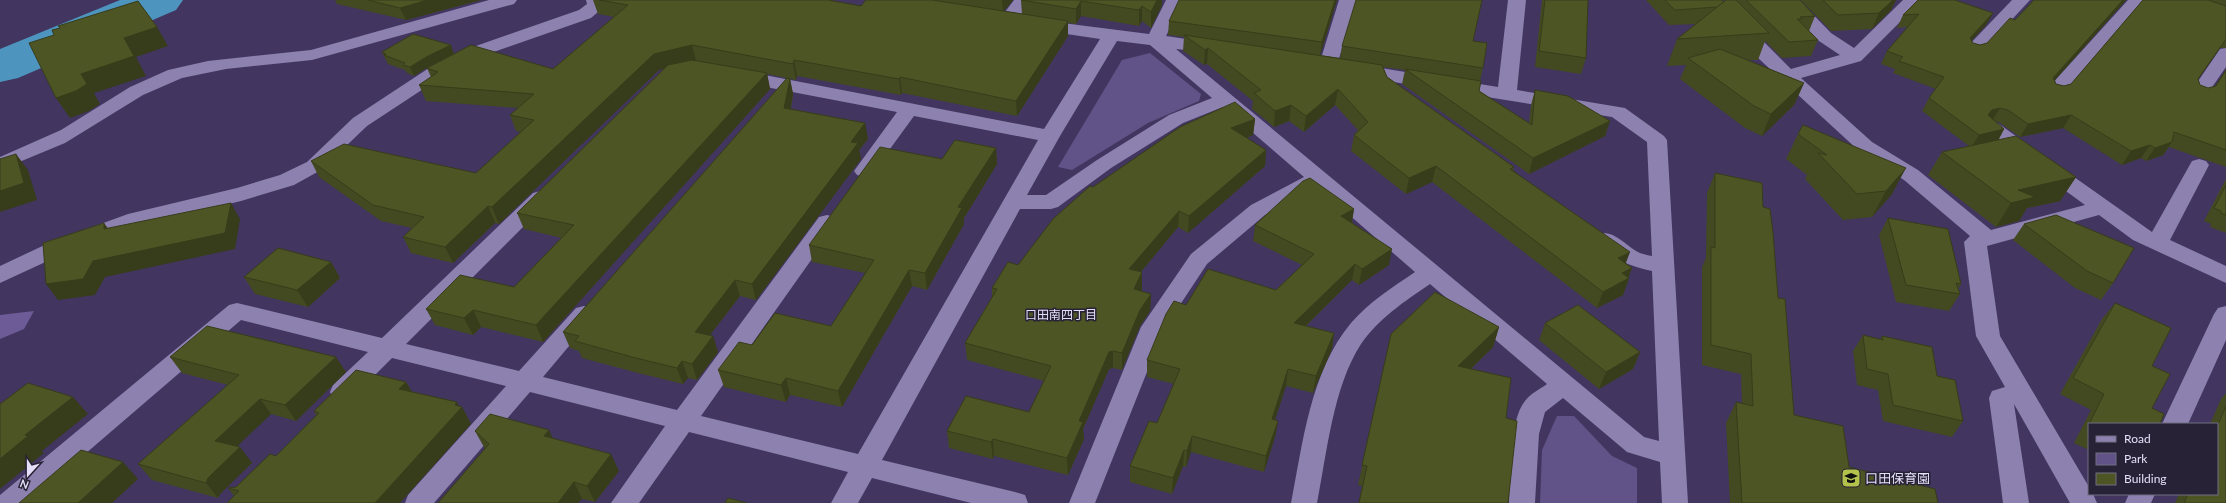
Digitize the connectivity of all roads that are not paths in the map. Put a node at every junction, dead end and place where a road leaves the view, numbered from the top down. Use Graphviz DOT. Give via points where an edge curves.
graph roads {
  1 [pos="508,0"];
  2 [pos="595,0"];
  3 [pos="1023,0"];
  4 [pos="1175,0"];
  5 [pos="1348,0"];
  6 [pos="1517,0"];
  7 [pos="1712,0"];
  8 [pos="1789,0"];
  9 [pos="1887,0"];
  10 [pos="2021,0"];
  11 [pos="2137,0"];
  12 [pos="1909,4"];
  13 [pos="1111,36"];
  14 [pos="1154,40"];
  15 [pos="1233,51"];
  16 [pos="1973,51"];
  17 [pos="2226,53"];
  18 [pos="1854,57"];
  19 [pos="718,72"];
  20 [pos="1388,75"];
  21 [pos="1787,76"];
  22 [pos="786,85"];
  23 [pos="2056,91"];
  24 [pos="2199,93"];
  25 [pos="1507,95"];
  26 [pos="1405,97"];
  27 [pos="1226,99"];
  28 [pos="771,103"];
  29 [pos="909,109"];
  30 [pos="1992,128"];
  31 [pos="1050,136"];
  32 [pos="0,164"];
  33 [pos="2199,165"];
  34 [pos="1319,177"];
  35 [pos="854,185"];
  36 [pos="552,186"];
  37 [pos="1013,202"];
  38 [pos="840,204"];
  39 [pos="2102,207"];
  40 [pos="1585,226"];
  41 [pos="1986,238"];
  42 [pos="2158,243"];
  43 [pos="1664,267"];
  44 [pos="1431,272"];
  45 [pos="0,275"];
  46 [pos="2226,275"];
  47 [pos="597,298"];
  48 [pos="2226,314"];
  49 [pos="387,348"];
  50 [pos="524,381"];
  51 [pos="1564,384"];
  52 [pos="2020,392"];
  53 [pos="326,409"];
  54 [pos="684,421"];
  55 [pos="2175,423"];
  56 [pos="1672,455"];
  57 [pos="865,466"];
  58 [pos="9,503"];
  59 [pos="418,503"];
  60 [pos="624,503"];
  61 [pos="844,503"];
  62 [pos="1015,503"];
  63 [pos="1082,503"];
  64 [pos="1304,503"];
  65 [pos="1522,503"];
  66 [pos="1675,503"];
  67 [pos="2016,503"];
  68 [pos="2084,503"];
  1 -- 32 [label="street" via="312,55 227,63 174,74 141,89 77,129 34,151"];
  2 -- 45 [label="street" via="596,6 585,14 479,51 439,70 360,122 314,166 287,180 241,194 136,219 59,247"];
  3 -- 13 [label="street" via="1001,19"];
  4 -- 14 [label="street"];
  5 -- 20 [label="street" via="1320,64"];
  6 -- 25 [label="street"];
  7 -- 21 [label="street"];
  8 -- 18 [label="street" via="1825,37"];
  9 -- 12 [label="street"];
  10 -- 16 [label="street"];
  11 -- 23 [label="street"];
  12 -- 18 [label="street"];
  13 -- 14 [label="street"];
  13 -- 31 [label="street"];
  14 -- 15 [label="street"];
  14 -- 27 [label="street"];
  17 -- 24 [label="street"];
  18 -- 21 [label="street"];
  19 -- 22 [label="street"];
  20 -- 25 [label="street"];
  20 -- 26 [label="street" via="1392,88"];
  21 -- 41 [label="street" via="1865,146 1911,175"];
  22 -- 28 [label="street"];
  22 -- 29 [label="street"];
  25 -- 43 [label="street" via="1618,112 1657,140"];
  27 -- 34 [label="street"];
  27 -- 37 [label="street" via="1176,119 1104,164 1051,202"];
  29 -- 31 [label="street"];
  29 -- 35 [label="street"];
  30 -- 39 [label="street"];
  31 -- 37 [label="street"];
  33 -- 42 [label="street"];
  34 -- 44 [label="street"];
  34 -- 63 [label="street" via="1258,210 1198,259 1152,327"];
  36 -- 49 [label="street"];
  37 -- 57 [label="street"];
  38 -- 54 [label="street"];
  39 -- 41 [label="street"];
  39 -- 42 [label="street" via="2141,235"];
  40 -- 43 [label="street" via="1630,258"];
  41 -- 52 [label="street" via="1975,242 1988,336"];
  42 -- 46 [label="street"];
  43 -- 56 [label="street"];
  44 -- 51 [label="street"];
  44 -- 64 [label="street" via="1387,302 1352,339 1331,383"];
  47 -- 50 [label="street"];
  48 -- 55 [label="street"];
  49 -- 50 [label="street"];
  49 -- 53 [label="street"];
  49 -- 58 [label="street" via="237,311"];
  50 -- 54 [label="street"];
  50 -- 59 [label="street"];
  51 -- 56 [label="street" via="1636,445"];
  51 -- 65 [label="street" via="1534,407 1526,434"];
  52 -- 67 [label="street" via="2001,398"];
  52 -- 68 [label="street"];
  54 -- 57 [label="street"];
  54 -- 60 [label="street"];
  56 -- 66 [label="street"];
  57 -- 61 [label="street"];
  57 -- 62 [label="street"];
}
